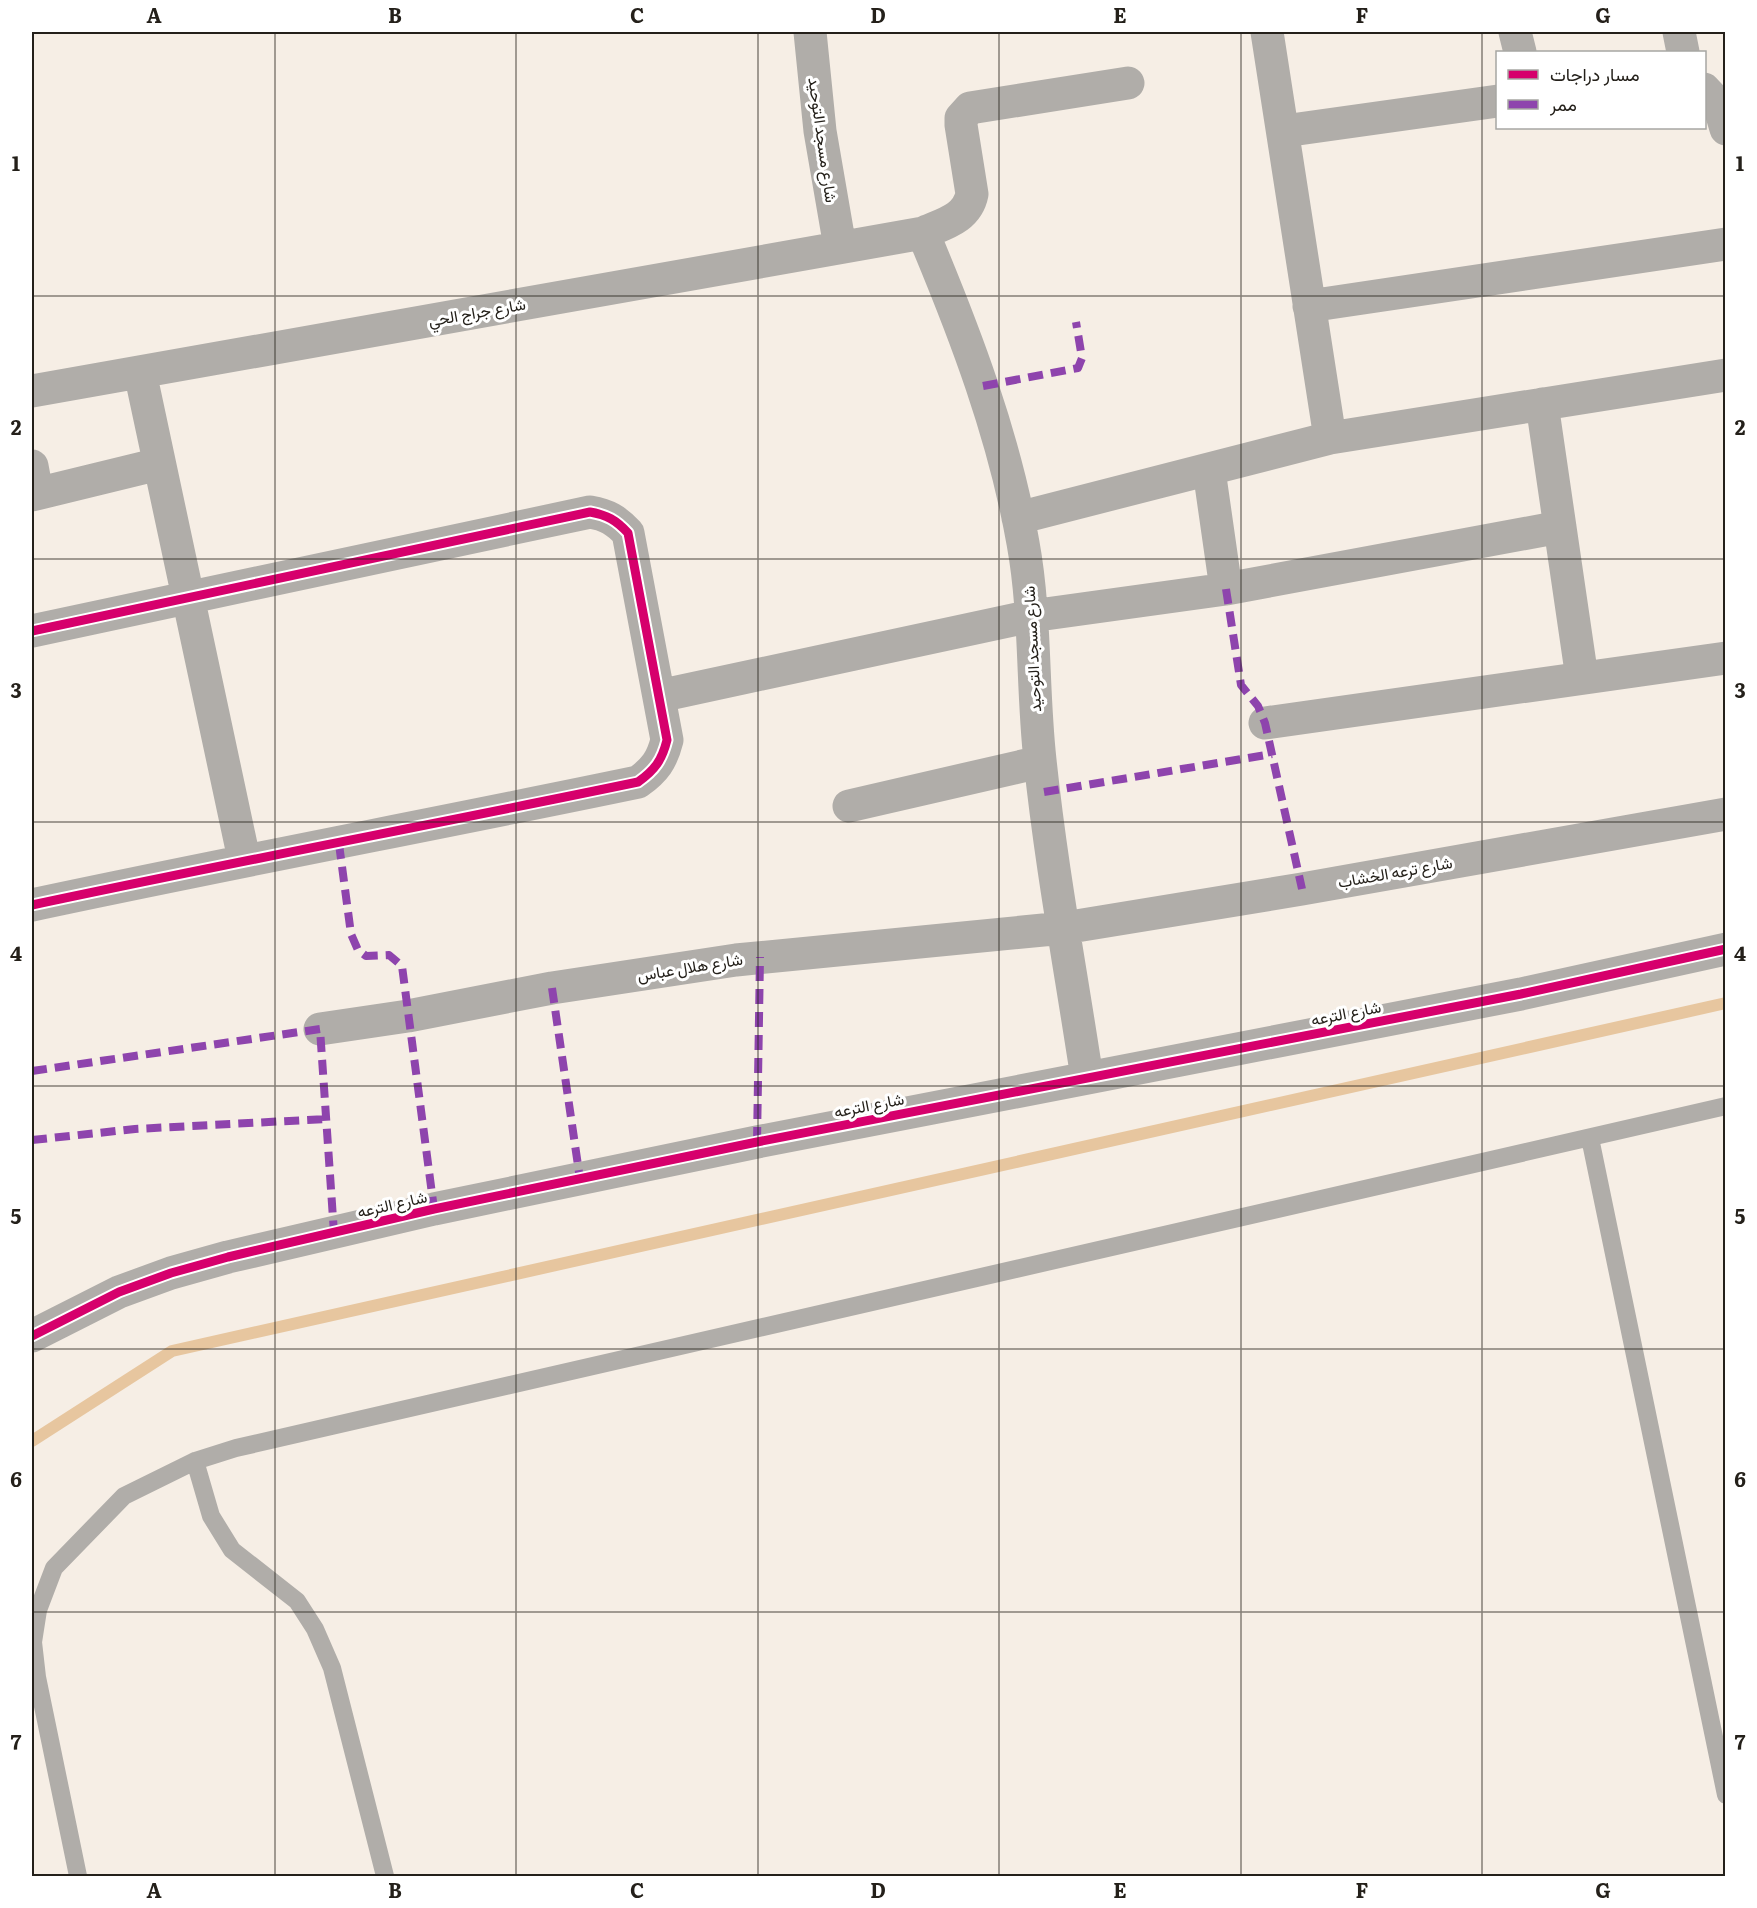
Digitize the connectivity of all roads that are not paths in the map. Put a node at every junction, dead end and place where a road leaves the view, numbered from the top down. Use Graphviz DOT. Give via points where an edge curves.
graph roads {
  1 [pos="810,32"];
  2 [pos="1267,32"];
  3 [pos="1515,32"];
  4 [pos="1679,32"];
  5 [pos="1520,51"];
  6 [pos="1683,51"];
  7 [pos="1128,83"];
  8 [pos="1706,91"];
  9 [pos="1496,101"];
  10 [pos="1725,129"];
  11 [pos="1284,131"];
  12 [pos="922,233"];
  13 [pos="1725,244"];
  14 [pos="840,247"];
  15 [pos="1309,306"];
  16 [pos="140,372"];
  17 [pos="1725,375"];
  18 [pos="32,391"];
  19 [pos="1542,404"];
  20 [pos="1330,438"];
  21 [pos="159,464"];
  22 [pos="1209,470"];
  23 [pos="33,485"];
  24 [pos="1018,518"];
  25 [pos="1560,527"];
  26 [pos="1226,589"];
  27 [pos="188,596"];
  28 [pos="1031,616"];
  29 [pos="32,631"];
  30 [pos="1725,658"];
  31 [pos="1582,678"];
  32 [pos="659,696"];
  33 [pos="1265,723"];
  34 [pos="1040,762"];
  35 [pos="849,807"];
  36 [pos="1725,814"];
  37 [pos="244,860"];
  38 [pos="32,905"];
  39 [pos="1064,928"];
  40 [pos="1725,949"];
  41 [pos="320,1029"];
  42 [pos="1087,1078"];
  43 [pos="1725,1107"];
  44 [pos="1590,1137"];
  45 [pos="32,1336"];
  46 [pos="195,1461"];
  47 [pos="1725,1795"];
  48 [pos="78,1876"];
  49 [pos="386,1876"];
  1 -- 14 [label="street, شارع مسجد التوحيد" via="820,131"];
  2 -- 11 [label="street"];
  3 -- 5 [label="street"];
  4 -- 6 [label="street"];
  7 -- 12 [label="street, شارع جراج الحي" via="970,108 961,118 961,125 972,194 970,205 963,214"];
  8 -- 10 [label="street" via="1719,105"];
  9 -- 11 [label="street"];
  11 -- 15 [label="street"];
  12 -- 14 [label="street, شارع جراج الحي"];
  12 -- 24 [label="street, شارع مسجد التوحيد" via="983,386"];
  13 -- 15 [label="street"];
  14 -- 16 [label="street, شارع جراج الحي"];
  15 -- 20 [label="street"];
  16 -- 18 [label="street, شارع جراج الحي"];
  16 -- 21 [label="street"];
  17 -- 19 [label="street"];
  19 -- 20 [label="street"];
  19 -- 25 [label="street"];
  20 -- 22 [label="street"];
  21 -- 23 [label="street"];
  21 -- 27 [label="street"];
  22 -- 24 [label="street"];
  22 -- 26 [label="street"];
  24 -- 28 [label="street, شارع مسجد التوحيد"];
  25 -- 26 [label="street"];
  25 -- 31 [label="street"];
  26 -- 28 [label="street"];
  27 -- 29 [label="street"];
  27 -- 32 [label="street" via="573,514 604,514 628,533"];
  27 -- 37 [label="street"];
  28 -- 32 [label="street"];
  28 -- 34 [label="street, شارع مسجد التوحيد"];
  30 -- 31 [label="street"];
  31 -- 33 [label="street"];
  32 -- 37 [label="street" via="665,749 653,772 638,782"];
  34 -- 35 [label="street"];
  34 -- 39 [label="street, شارع مسجد التوحيد"];
  36 -- 39 [label="street, شارع ترعه الخشاب"];
  37 -- 38 [label="street"];
  39 -- 41 [label="street, شارع هلال عباس" via="736,960"];
  39 -- 42 [label="street, شارع مسجد التوحيد"];
  40 -- 42 [label="street, شارع الترعه" via="1509,996"];
  42 -- 45 [label="street, شارع الترعه" via="434,1209 228,1257 118,1292"];
  43 -- 44 [label="lane"];
  44 -- 46 [label="lane" via="259,1442"];
  44 -- 47 [label="lane"];
  46 -- 48 [label="lane" via="124,1496 99,1519 54,1568 38,1610 33,1642 37,1677"];
  46 -- 49 [label="lane" via="211,1516 232,1550 297,1602 315,1629 332,1668"];
}
